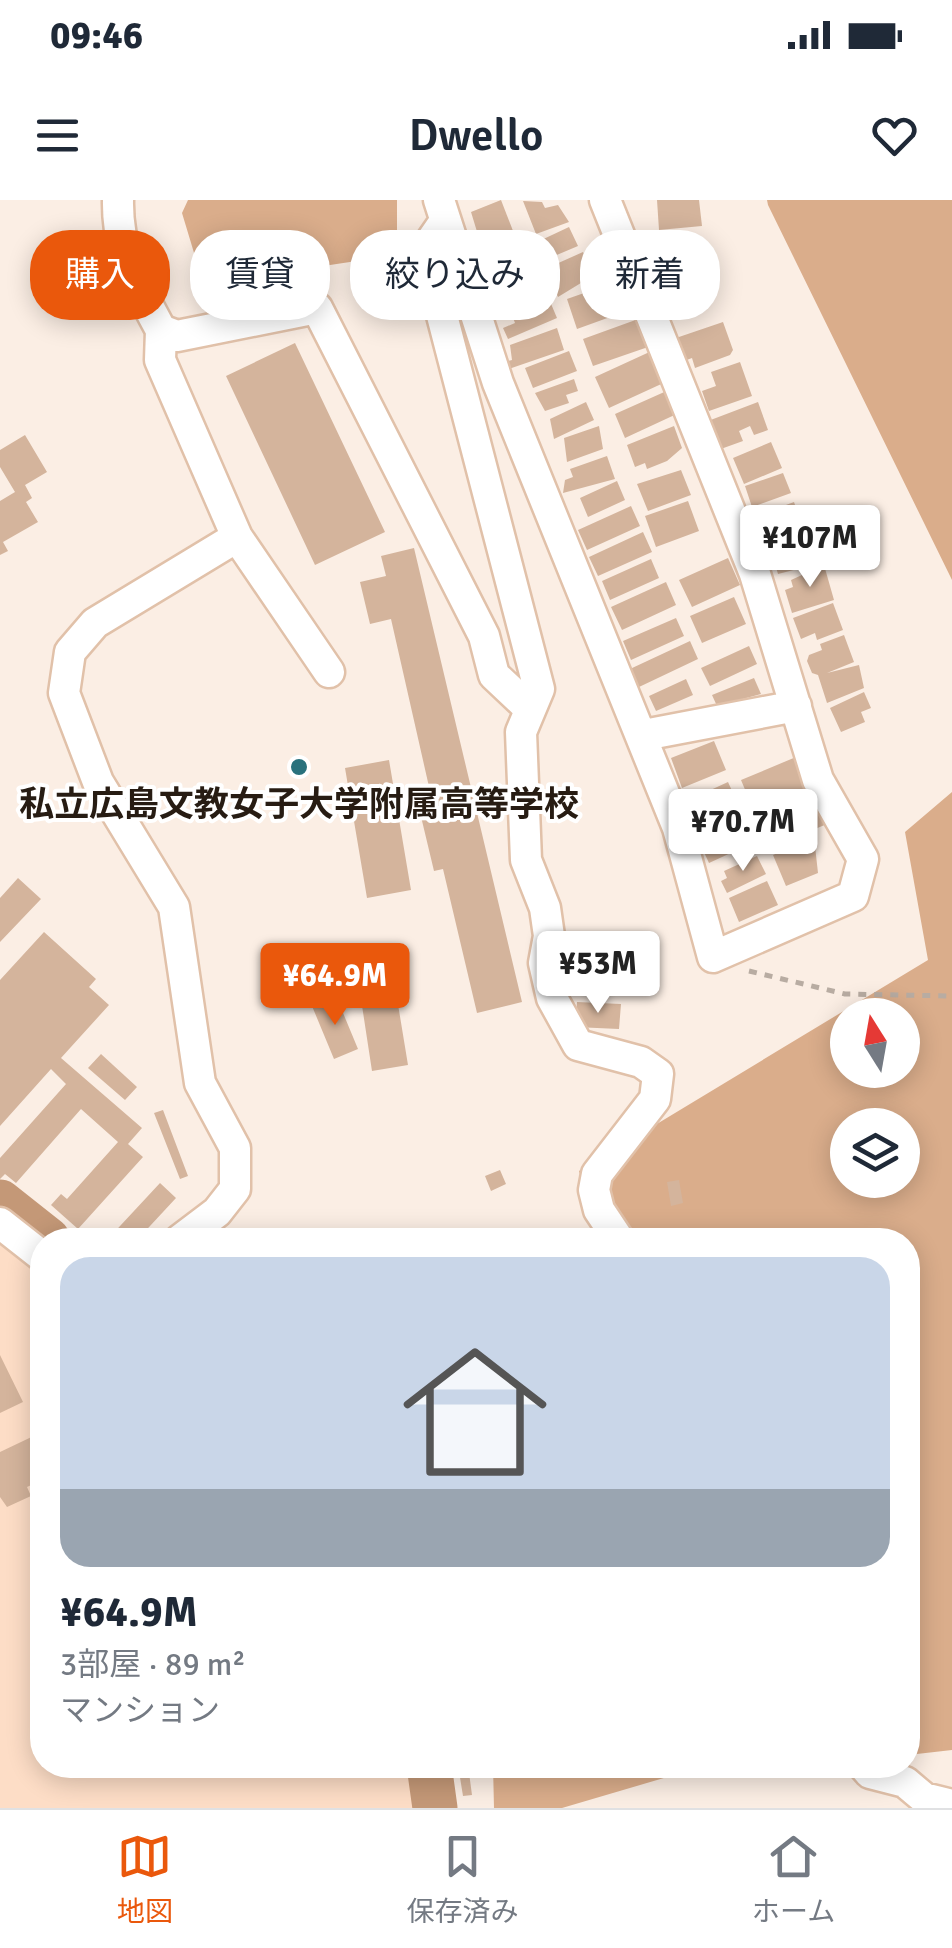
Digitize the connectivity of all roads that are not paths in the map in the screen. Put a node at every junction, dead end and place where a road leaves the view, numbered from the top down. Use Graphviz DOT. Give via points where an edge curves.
graph roads {
  1 [pos="118,200"];
  2 [pos="605,200"];
  3 [pos="442,210"];
  4 [pos="161,330"];
  5 [pos="238,537"];
  6 [pos="330,672"];
  7 [pos="796,706"];
  8 [pos="529,708"];
  9 [pos="644,735"];
  10 [pos="0,1223"];
  11 [pos="196,1228"];
  12 [pos="611,1228"];
  13 [pos="30,1247"];
  14 [pos="889,1778"];
  15 [pos="952,1805"];
  1 -- 4 [label="street" via="126,264"];
  2 -- 7 [label="street" via="755,574"];
  3 -- 8 [label="street" via="425,250 539,689"];
  3 -- 9 [label="street" via="498,383"];
  4 -- 5 [label="street" via="160,360"];
  4 -- 8 [label="street" via="177,336 317,308 484,636 494,675"];
  5 -- 6 [label="street"];
  5 -- 11 [label="street" via="95,624 70,652 64,693 98,782 174,907 200,1083 235,1148 236,1189"];
  7 -- 9 [label="street"];
  7 -- 9 [label="street" via="818,780 863,860 853,896 714,958"];
  8 -- 12 [label="street" via="521,732 522,827 526,860 545,908 544,963 552,998 578,1046 642,1062 658,1074 655,1099 597,1174 594,1190"];
  10 -- 13 [label="street"];
  14 -- 15 [label="street"];
}
